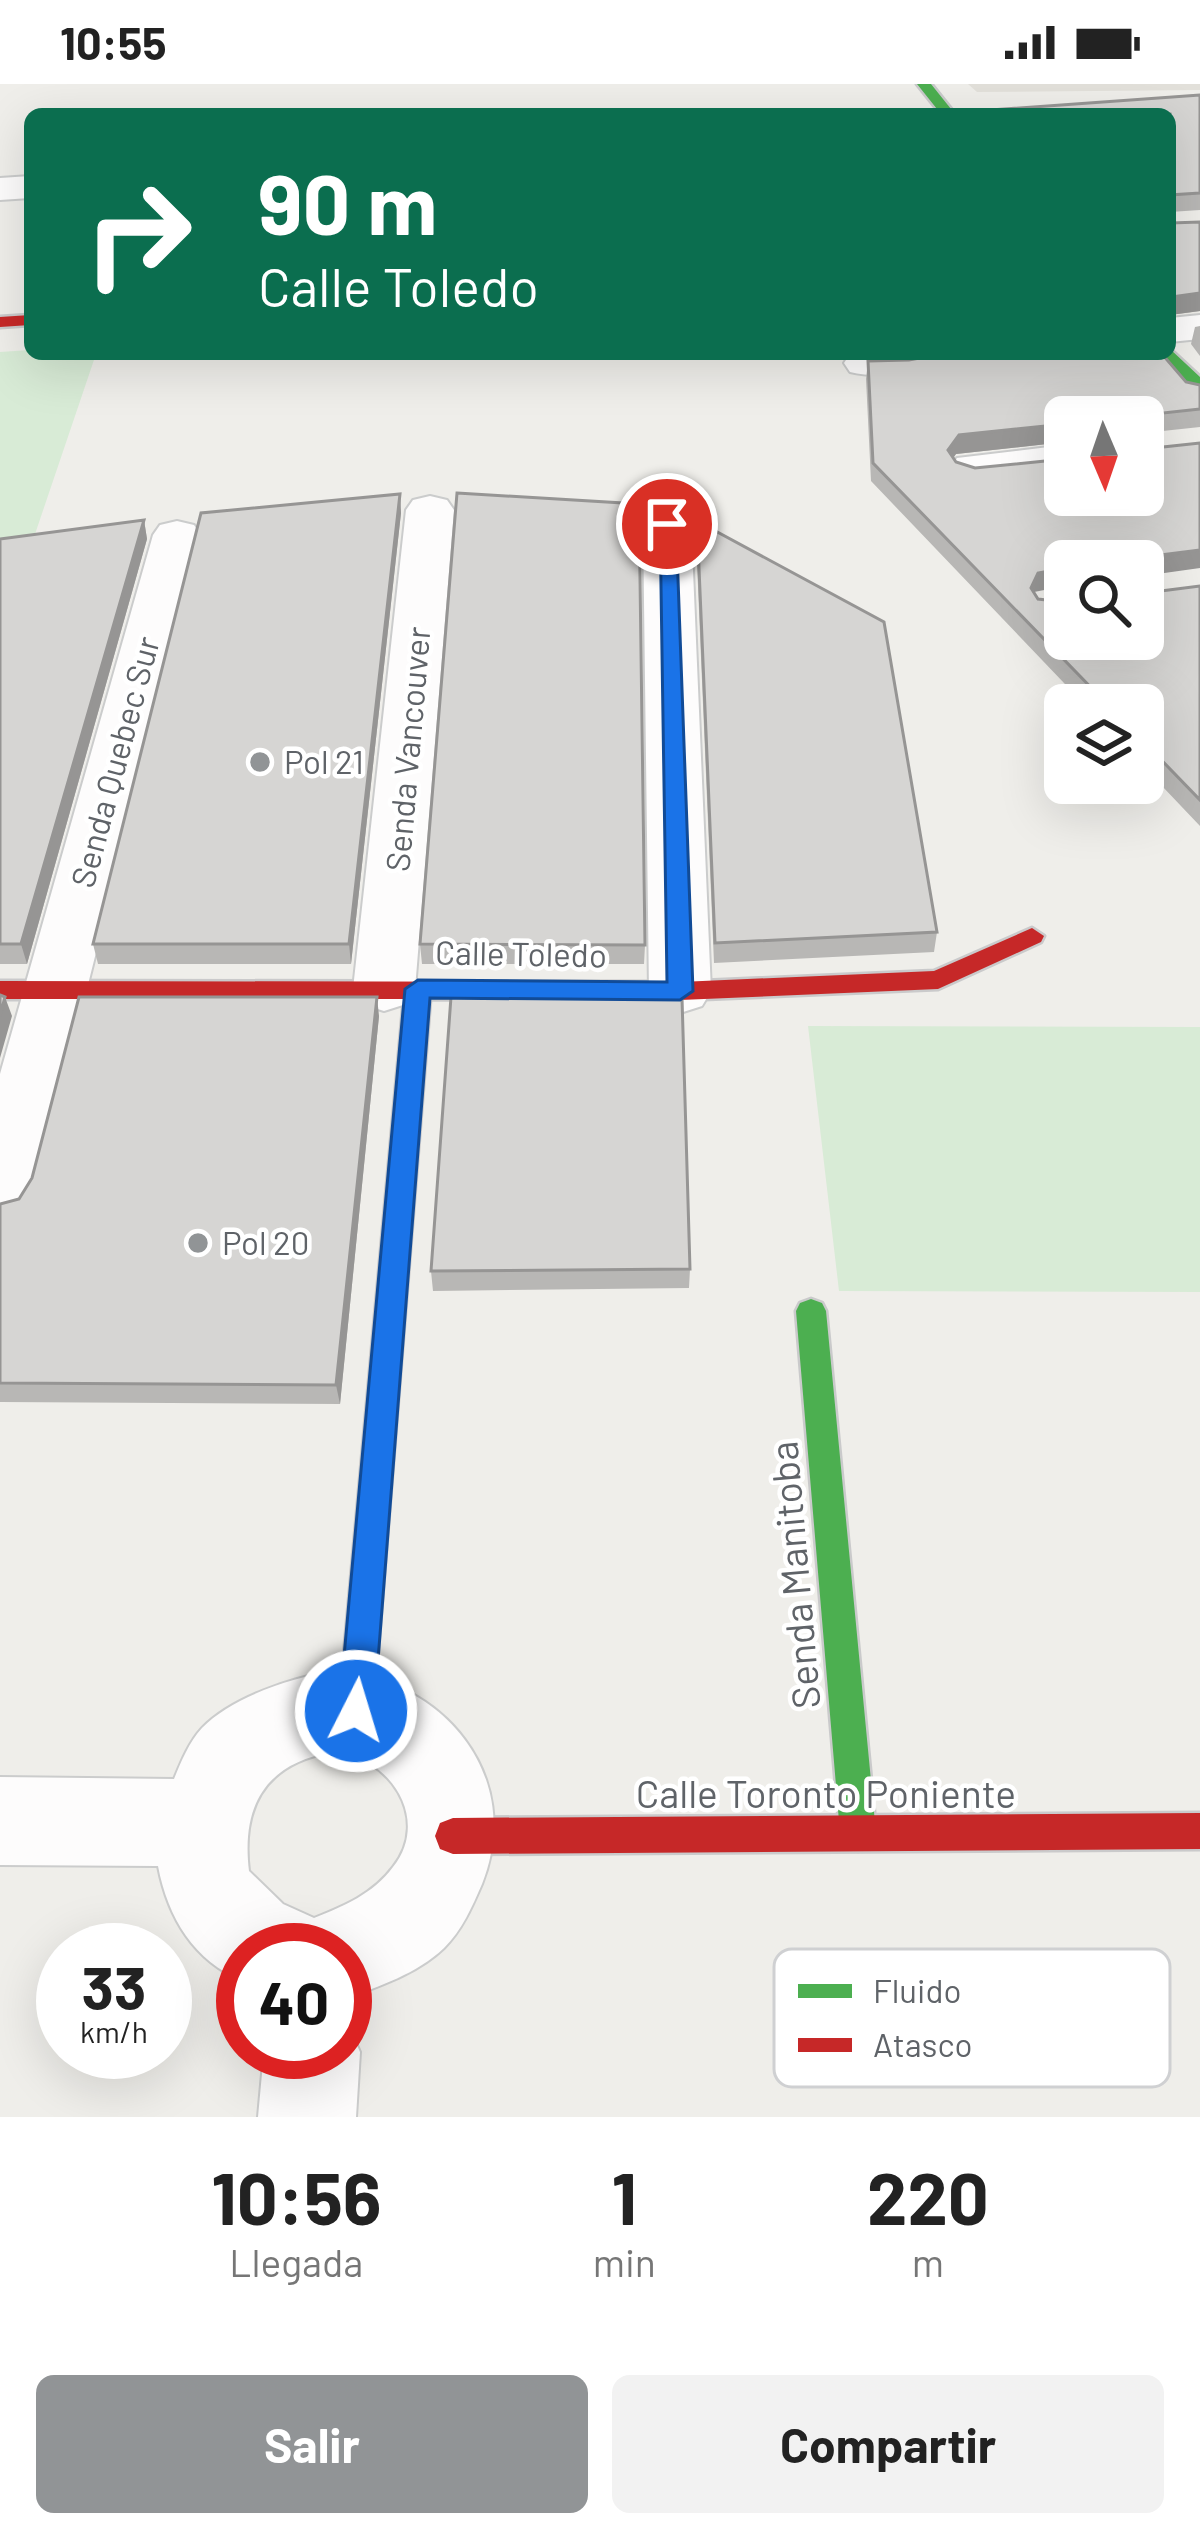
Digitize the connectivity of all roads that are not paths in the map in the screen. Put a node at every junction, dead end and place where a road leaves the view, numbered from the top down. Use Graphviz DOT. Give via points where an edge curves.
graph roads {
  1 [pos="924,84"];
  2 [pos="944,108"];
  3 [pos="892,360"];
  4 [pos="1175,360"];
  5 [pos="865,363"];
  6 [pos="1200,388"];
  7 [pos="1044,460"];
  8 [pos="973,468"];
  9 [pos="430,510"];
  10 [pos="667,524"];
  11 [pos="176,535"];
  12 [pos="1032,936"];
  13 [pos="401,989"];
  14 [pos="27,990"];
  15 [pos="680,991"];
  16 [pos="0,1195"];
  17 [pos="811,1311"];
  18 [pos="356,1711"];
  19 [pos="0,1821"];
  20 [pos="200,1823"];
  21 [pos="1200,1831"];
  22 [pos="857,1833"];
  23 [pos="453,1836"];
  24 [pos="234,1923"];
  25 [pos="372,1944"];
  26 [pos="310,2079"];
  27 [pos="307,2117"];
  1 -- 2 [label="street"];
  3 -- 5 [label="street"];
  4 -- 6 [label="street"];
  7 -- 8 [label="street"];
  9 -- 13 [label="street, Senda Vancouver"];
  10 -- 15 [label="street"];
  11 -- 14 [label="street, Senda Quebec Sur"];
  12 -- 15 [label="street, Calle Toledo" via="938,980"];
  13 -- 14 [label="street, Calle Toledo"];
  13 -- 15 [label="street, Calle Toledo"];
  13 -- 18 [label="street"];
  14 -- 16 [label="street, Senda Quebec Sur"];
  17 -- 22 [label="street, Senda Manitoba"];
  18 -- 20 [label="street" via="290,1719 231,1759"];
  18 -- 23 [label="street" via="409,1733 445,1777"];
  19 -- 20 [label="street"];
  20 -- 24 [label="street" via="206,1892"];
  21 -- 22 [label="street, Calle Toronto Poniente"];
  22 -- 23 [label="street, Calle Toronto Poniente"];
  23 -- 25 [label="street" via="433,1894"];
  26 -- 27 [label="street"];
}
